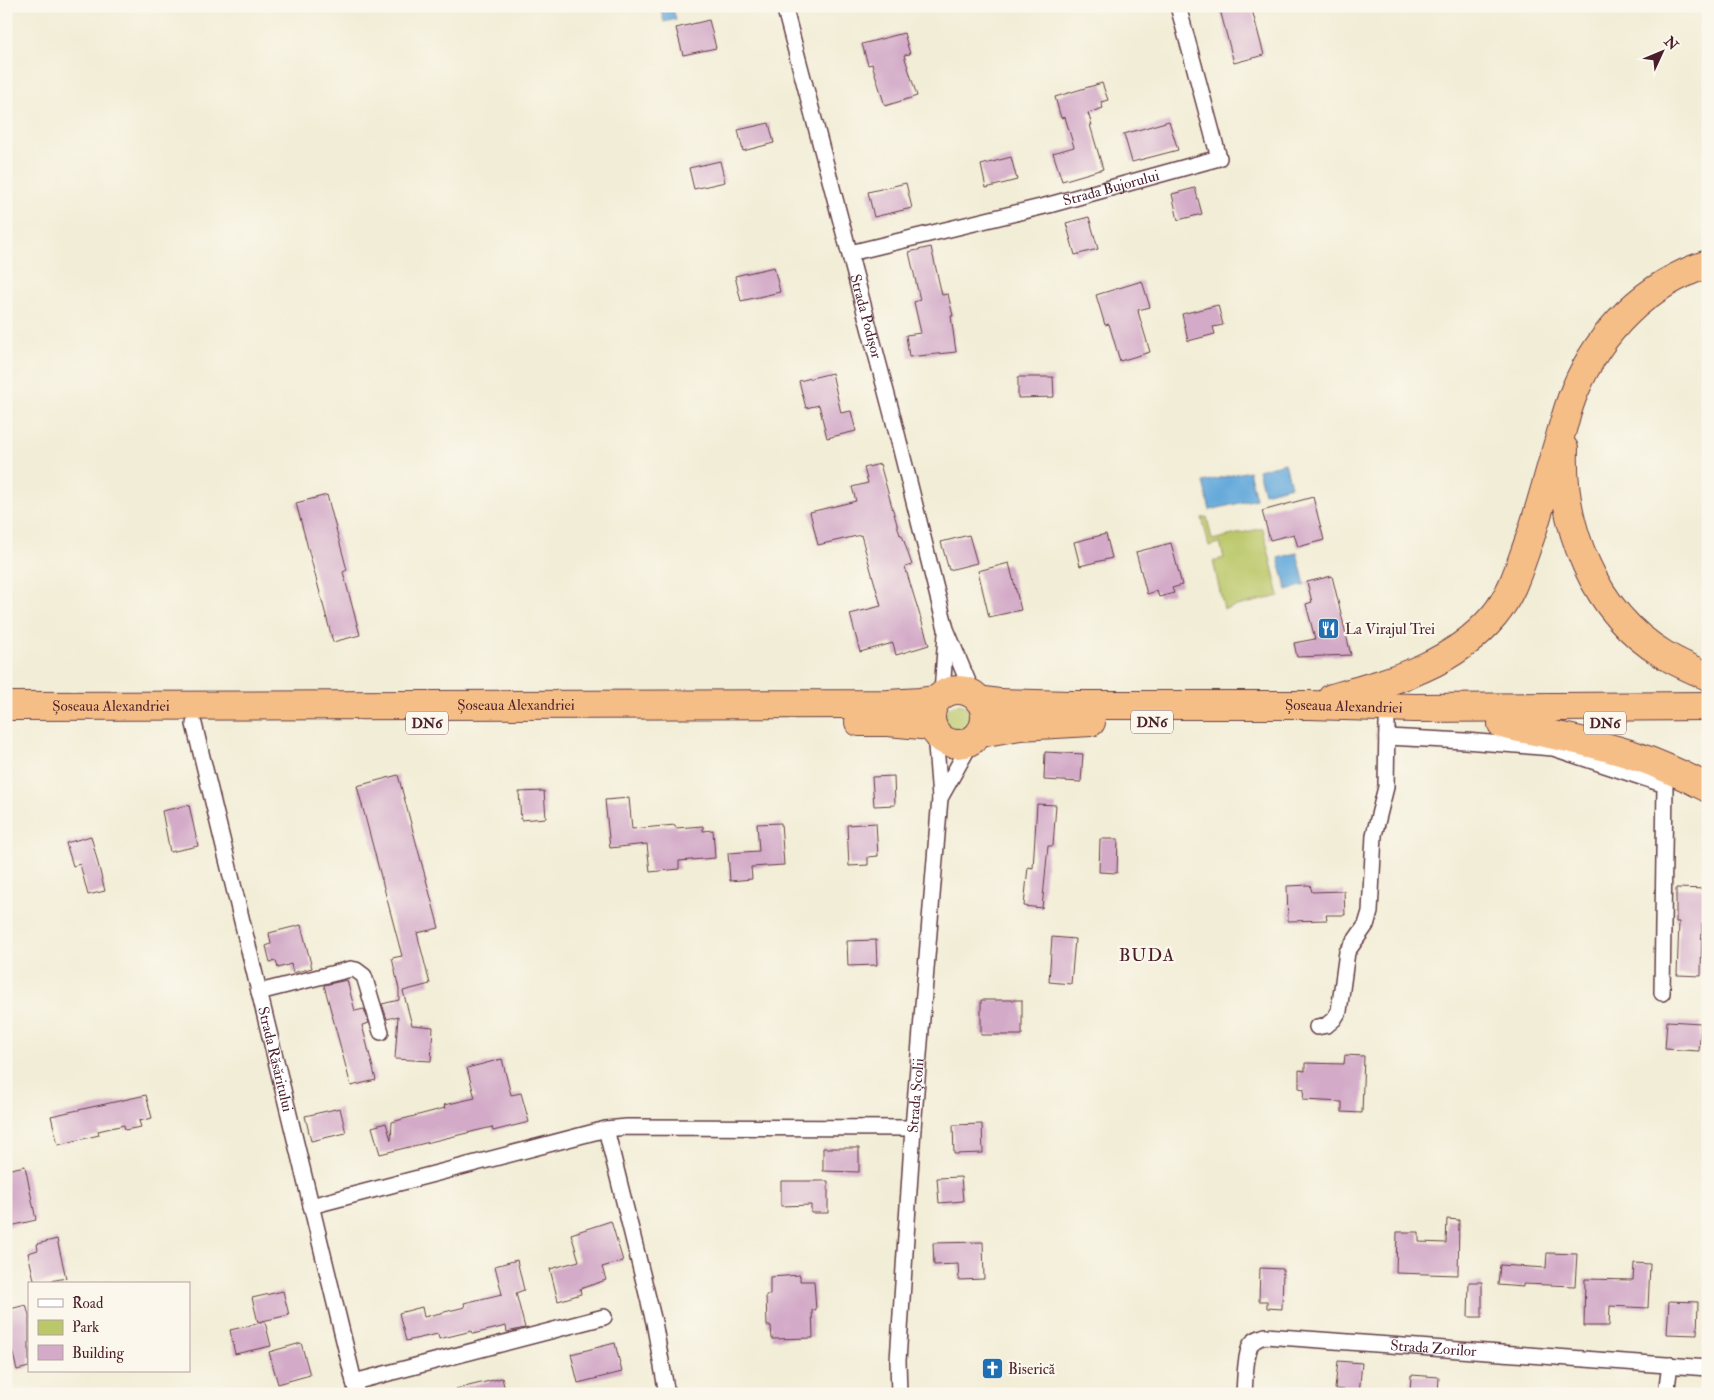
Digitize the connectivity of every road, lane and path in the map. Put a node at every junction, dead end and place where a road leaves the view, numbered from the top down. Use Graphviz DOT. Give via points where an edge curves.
graph roads {
  1 [pos="784,6"];
  2 [pos="1178,6"];
  3 [pos="850,253"];
  4 [pos="1708,264"];
  5 [pos="1566,417"];
  6 [pos="946,629"];
  7 [pos="1708,676"];
  8 [pos="939,697"];
  9 [pos="976,697"];
  10 [pos="1309,705"];
  11 [pos="6,706"];
  12 [pos="1708,706"];
  13 [pos="6,723"];
  14 [pos="1708,723"];
  15 [pos="194,724"];
  16 [pos="1502,724"];
  17 [pos="934,730"];
  18 [pos="1387,730"];
  19 [pos="976,737"];
  20 [pos="1708,788"];
  21 [pos="940,798"];
  22 [pos="259,992"];
  23 [pos="1662,993"];
  24 [pos="1317,1027"];
  25 [pos="381,1032"];
  26 [pos="913,1128"];
  27 [pos="606,1129"];
  28 [pos="311,1206"];
  29 [pos="604,1317"];
  30 [pos="1670,1365"];
  31 [pos="1708,1368"];
  32 [pos="355,1388"];
  33 [pos="667,1394"];
  34 [pos="899,1394"];
  35 [pos="1244,1394"];
  36 [pos="1666,1394"];
  1 -- 3 [label="street, Strada Podișor"];
  2 -- 3 [label="street, Strada Bujorului" via="1219,158 1049,205"];
  3 -- 6 [label="street, Strada Podișor"];
  4 -- 5 [label="highway" via="1674,278 1650,294 1610,330 1584,370"];
  5 -- 7 [label="highway" via="1564,465 1570,517 1593,580 1613,609 1637,634 1662,653"];
  5 -- 10 [label="highway" via="1516,577 1494,616 1465,643 1435,663 1412,674"];
  6 -- 8 [label="street, Strada Podișor"];
  6 -- 9 [label="street, Strada Podișor"];
  8 -- 9 [label="highway, Șoseaua Alexandriei / DN6" via="958,689"];
  8 -- 11 [label="highway, Șoseaua Alexandriei / DN6" via="888,704"];
  8 -- 17 [label="highway" via="931,712"];
  9 -- 10 [label="highway, Șoseaua Alexandriei / DN6" via="1000,703 1069,705"];
  9 -- 19 [label="highway" via="984,708 985,723"];
  10 -- 12 [label="highway, Șoseaua Alexandriei / DN6" via="1404,708"];
  13 -- 15 [label="highway, Șoseaua Alexandriei / DN6"];
  14 -- 16 [label="highway, Șoseaua Alexandriei / DN6"];
  15 -- 17 [label="highway, Șoseaua Alexandriei / DN6" via="888,722"];
  15 -- 22 [label="street, Strada Răsăritului"];
  16 -- 18 [label="highway, Șoseaua Alexandriei / DN6"];
  16 -- 20 [label="highway" via="1632,755"];
  17 -- 19 [label="highway, Șoseaua Alexandriei / DN6" via="942,740 952,744 962,744"];
  17 -- 21 [label="street, Strada Școlii"];
  18 -- 19 [label="highway, Șoseaua Alexandriei / DN6" via="1210,721 1069,723 1020,726"];
  18 -- 23 [label="street" via="1465,741 1553,748 1665,785"];
  18 -- 24 [label="street" via="1386,787 1374,835 1370,912 1366,925 1346,952 1339,1011 1327,1025"];
  19 -- 21 [label="street, Strada Școlii"];
  21 -- 26 [label="street, Strada Școlii"];
  22 -- 25 [label="street" via="356,970 364,976"];
  22 -- 28 [label="street, Strada Răsăritului"];
  26 -- 27 [label="street"];
  26 -- 34 [label="street, Strada Școlii" via="898,1361"];
  27 -- 28 [label="street"];
  27 -- 33 [label="street" via="654,1322"];
  28 -- 32 [label="street, Strada Răsăritului"];
  29 -- 32 [label="street"];
  30 -- 31 [label="street, Strada Zorilor"];
  30 -- 35 [label="street, Strada Zorilor" via="1265,1336 1251,1345"];
  30 -- 36 [label="street"];
}
